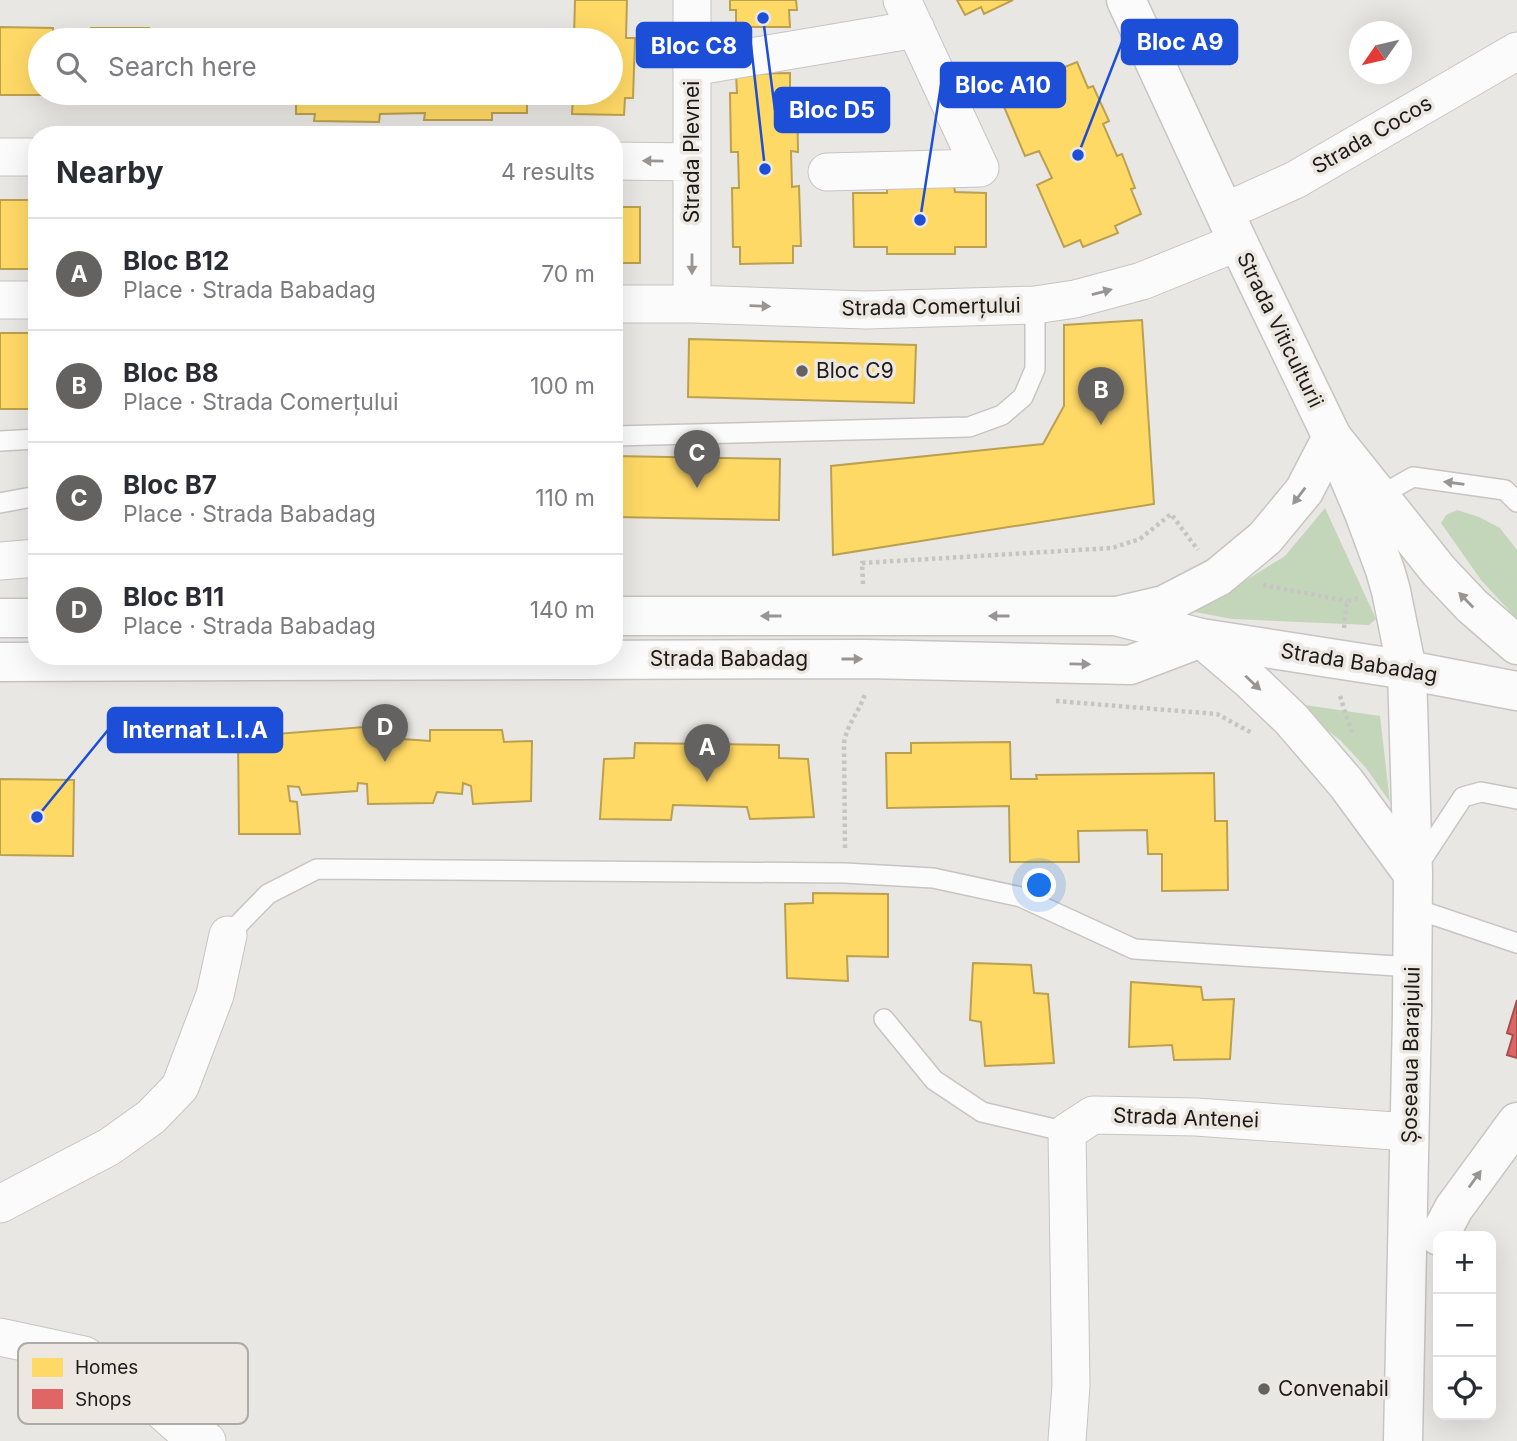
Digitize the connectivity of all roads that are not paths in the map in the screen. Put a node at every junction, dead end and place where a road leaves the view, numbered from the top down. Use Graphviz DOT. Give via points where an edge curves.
graph roads {
  1 [pos="692,0"];
  2 [pos="1126,0"];
  3 [pos="909,15"];
  4 [pos="1517,51"];
  5 [pos="692,66"];
  6 [pos="0,157"];
  7 [pos="28,157"];
  8 [pos="623,161"];
  9 [pos="692,162"];
  10 [pos="827,172"];
  11 [pos="1231,227"];
  12 [pos="0,300"];
  13 [pos="28,300"];
  14 [pos="623,304"];
  15 [pos="691,304"];
  16 [pos="1035,306"];
  17 [pos="623,436"];
  18 [pos="1332,437"];
  19 [pos="28,439"];
  20 [pos="0,441"];
  21 [pos="1379,496"];
  22 [pos="28,497"];
  23 [pos="0,502"];
  24 [pos="1517,502"];
  25 [pos="28,559"];
  26 [pos="0,561"];
  27 [pos="623,616"];
  28 [pos="1116,616"];
  29 [pos="0,618"];
  30 [pos="28,618"];
  31 [pos="1201,638"];
  32 [pos="1517,645"];
  33 [pos="623,659"];
  34 [pos="0,662"];
  35 [pos="28,662"];
  36 [pos="1408,670"];
  37 [pos="1517,691"];
  38 [pos="1517,799"];
  39 [pos="1413,891"];
  40 [pos="228,935"];
  41 [pos="1517,943"];
  42 [pos="1412,967"];
  43 [pos="884,1019"];
  44 [pos="1517,1122"];
  45 [pos="1067,1132"];
  46 [pos="1409,1132"];
  47 [pos="0,1204"];
  48 [pos="1442,1231"];
  49 [pos="1433,1248"];
  50 [pos="1406,1297"];
  51 [pos="0,1337"];
  52 [pos="28,1343"];
  53 [pos="177,1424"];
  54 [pos="193,1438"];
  55 [pos="1067,1441"];
  56 [pos="1402,1441"];
  1 -- 5 [label="street, Strada Plevnei"];
  2 -- 11 [label="main road, Strada Viticulturii"];
  3 -- 5 [label="street"];
  3 -- 10 [label="street" via="980,168"];
  4 -- 11 [label="street, Strada Cocos" via="1295,180"];
  5 -- 9 [label="street, Strada Plevnei"];
  6 -- 7 [label="street"];
  9 -- 8 [label="street, one-way"];
  9 -- 15 [label="street, Strada Plevnei, one-way"];
  16 -- 11 [label="street, Strada Comerțului, one-way" via="1142,281"];
  11 -- 18 [label="main road, Strada Viticulturii"];
  12 -- 13 [label="street"];
  14 -- 15 [label="street, Strada Comerțului"];
  15 -- 16 [label="street, Strada Comerțului, one-way" via="866,310"];
  16 -- 17 [label="lane" via="1035,369 1023,397 1002,415 968,427"];
  18 -- 21 [label="main road"];
  18 -- 28 [label="main road, one-way" via="1304,491 1265,538 1218,577 1164,605"];
  18 -- 36 [label="main road, Strada Viticulturii" via="1385,570"];
  19 -- 20 [label="lane"];
  24 -- 21 [label="lane, one-way" via="1505,490 1413,477"];
  32 -- 21 [label="main road, one-way" via="1439,571"];
  22 -- 23 [label="lane"];
  25 -- 26 [label="street"];
  28 -- 27 [label="main road, Strada Babadag, one-way"];
  28 -- 31 [label="main road, Strada Babadag"];
  29 -- 30 [label="main road"];
  33 -- 31 [label="main road, Strada Babadag, one-way" via="1130,665"];
  31 -- 36 [label="main road, Strada Babadag"];
  31 -- 39 [label="main road, one-way" via="1291,719 1346,783"];
  34 -- 35 [label="main road, Strada Babadag"];
  36 -- 37 [label="main road, Strada Babadag"];
  36 -- 39 [label="main road, Șoseaua Barajului"];
  38 -- 39 [label="lane" via="1481,792 1463,797"];
  39 -- 41 [label="lane"];
  39 -- 42 [label="main road, Șoseaua Barajului"];
  40 -- 42 [label="lane" via="268,894 317,869 845,873 933,878 1021,897 1134,949"];
  40 -- 47 [label="street" via="215,995 180,1087 151,1117 109,1147"];
  42 -- 46 [label="main road, Șoseaua Barajului"];
  43 -- 45 [label="lane" via="934,1080 982,1112"];
  48 -- 44 [label="main road, one-way"];
  45 -- 46 [label="street, Strada Antenei" via="1093,1115 1196,1116"];
  45 -- 55 [label="street" via="1071,1385"];
  46 -- 50 [label="main road, Șoseaua Barajului"];
  49 -- 50 [label="main road"];
  50 -- 56 [label="main road, Șoseaua Barajului"];
  51 -- 52 [label="street"];
  53 -- 54 [label="street"];
}
